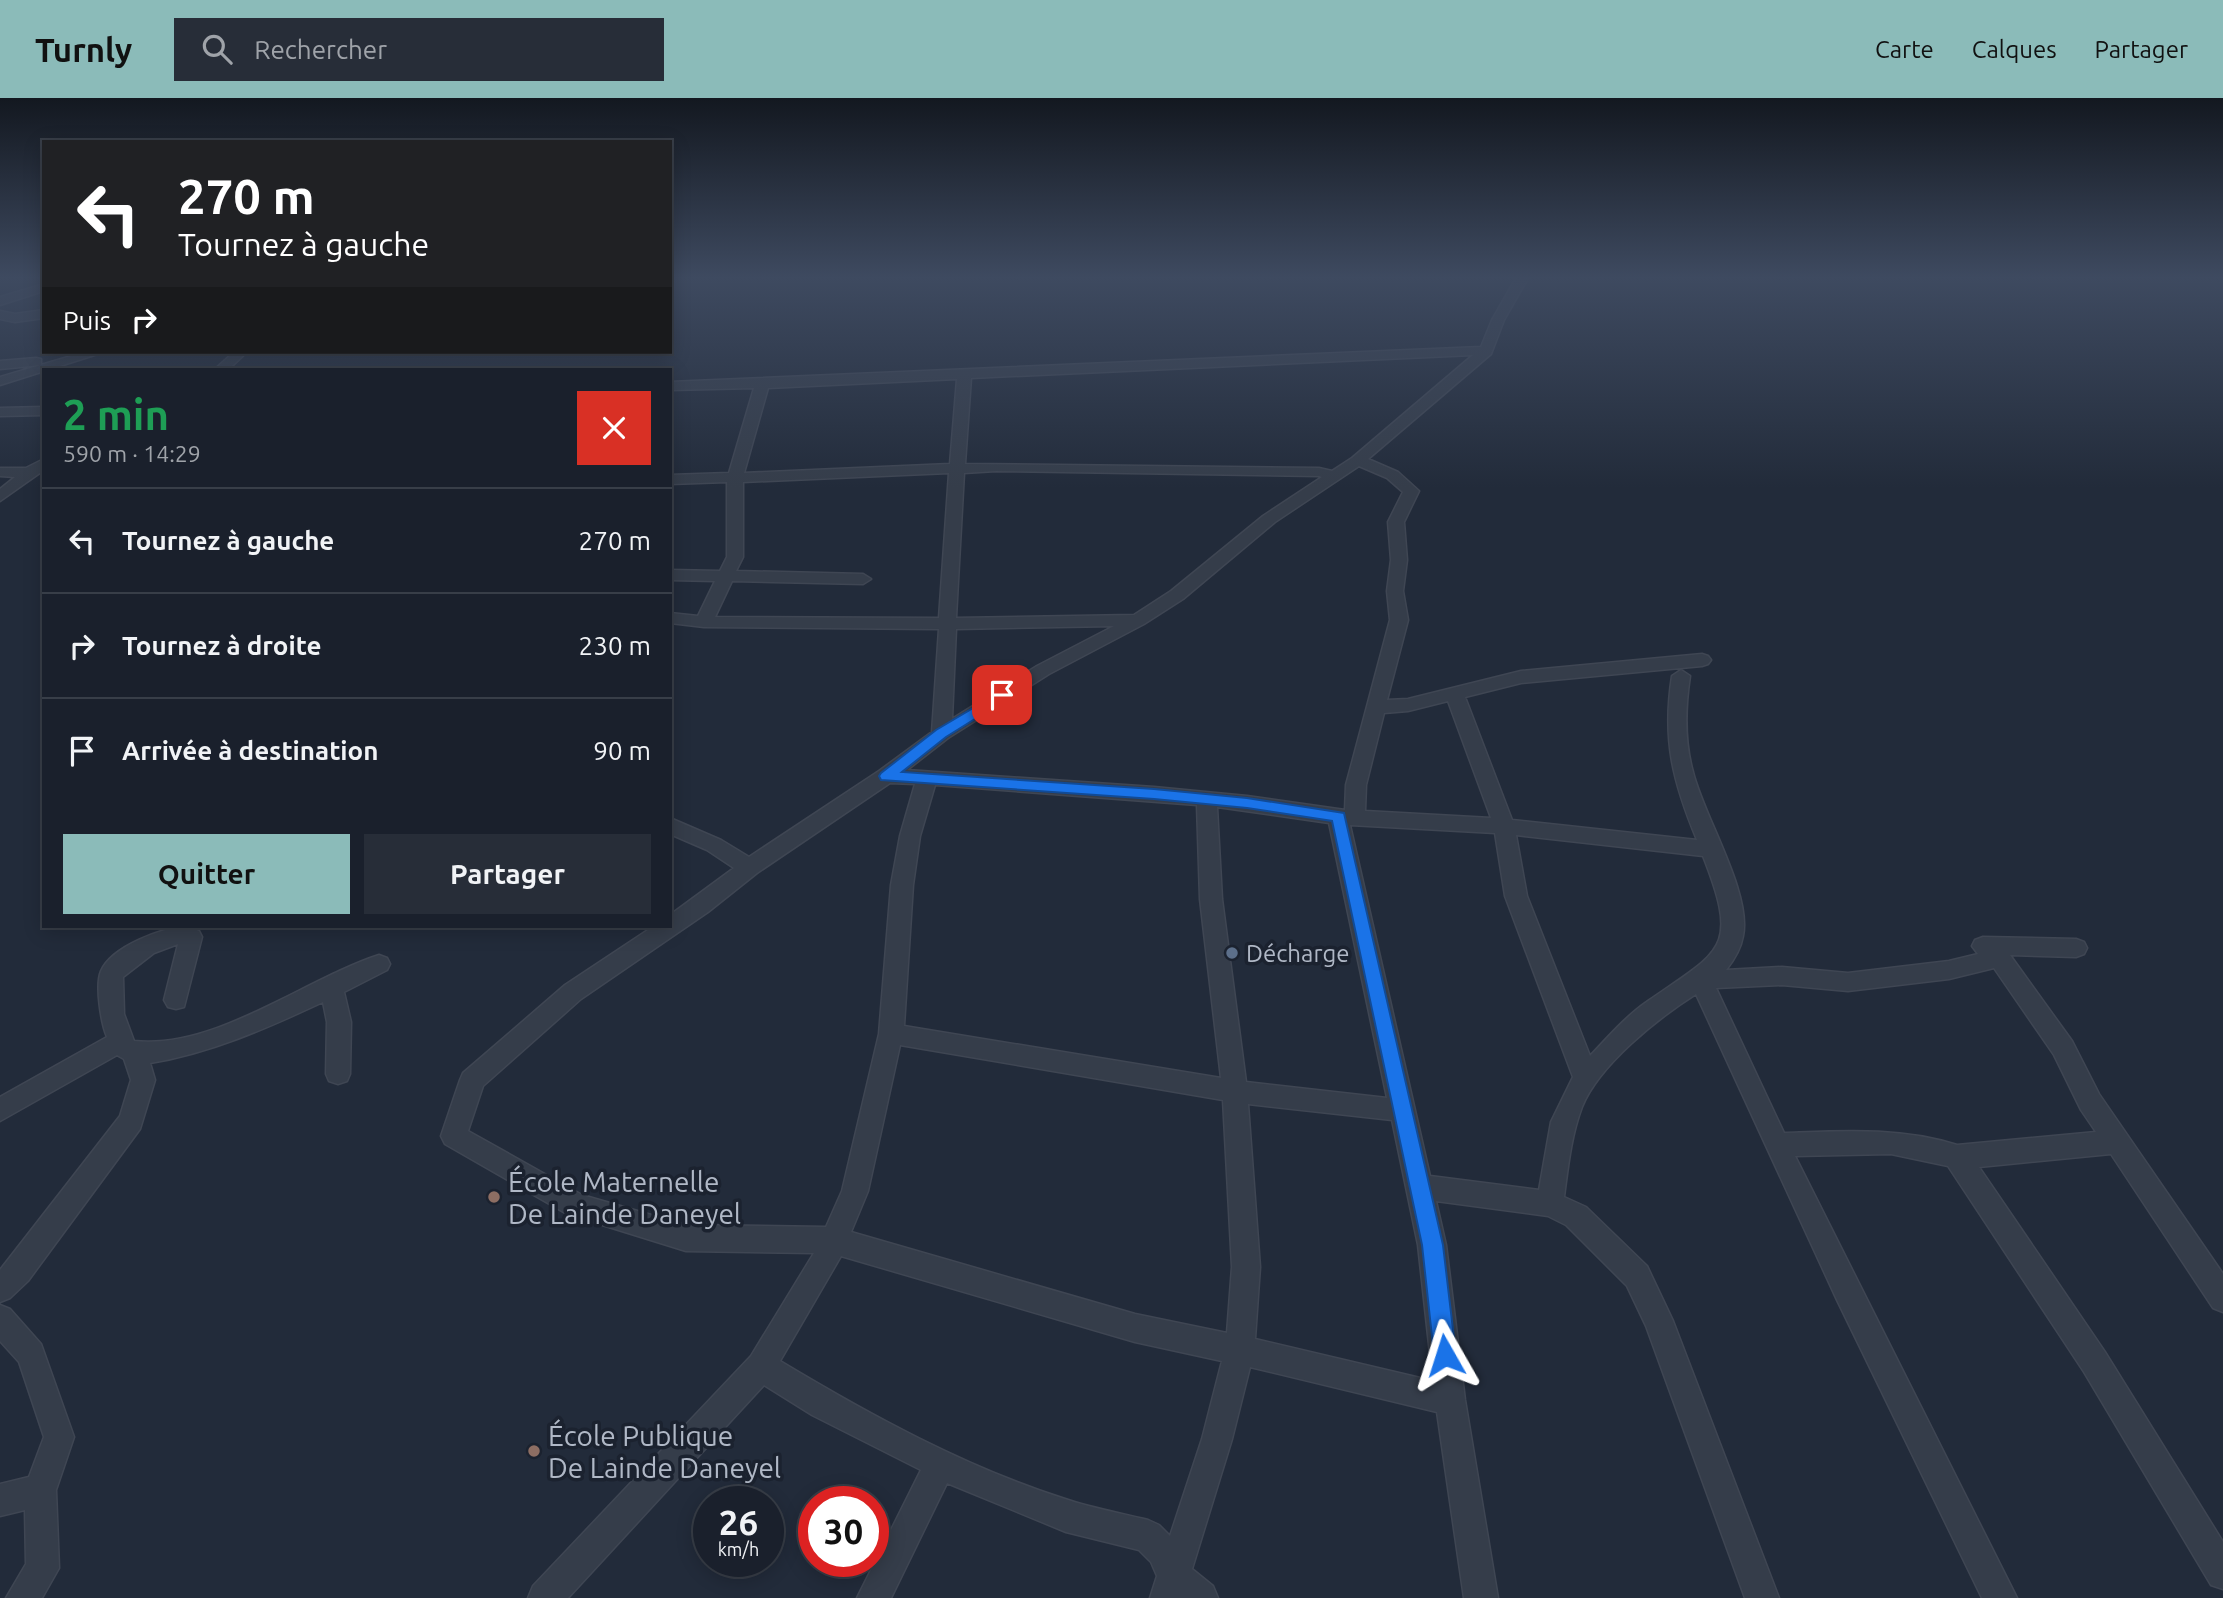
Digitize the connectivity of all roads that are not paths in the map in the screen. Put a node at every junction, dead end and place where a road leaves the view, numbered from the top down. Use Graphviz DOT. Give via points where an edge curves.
graph roads {
  1 [pos="1487,348"];
  2 [pos="1486,351"];
  3 [pos="238,354"];
  4 [pos="71,356"];
  5 [pos="54,363"];
  6 [pos="0,365"];
  7 [pos="85,368"];
  8 [pos="222,368"];
  9 [pos="964,377"];
  10 [pos="0,382"];
  11 [pos="762,384"];
  12 [pos="672,386"];
  13 [pos="42,411"];
  14 [pos="0,412"];
  15 [pos="1357,461"];
  16 [pos="42,464"];
  17 [pos="958,468"];
  18 [pos="0,471"];
  19 [pos="29,473"];
  20 [pos="1334,476"];
  21 [pos="735,478"];
  22 [pos="672,480"];
  23 [pos="0,496"];
  24 [pos="672,575"];
  25 [pos="727,576"];
  26 [pos="863,579"];
  27 [pos="672,618"];
  28 [pos="1138,620"];
  29 [pos="704,622"];
  30 [pos="946,623"];
  31 [pos="1702,660"];
  32 [pos="1681,676"];
  33 [pos="1454,693"];
  34 [pos="1377,707"];
  35 [pos="941,734"];
  36 [pos="886,776"];
  37 [pos="926,778"];
  38 [pos="1207,799"];
  39 [pos="1347,817"];
  40 [pos="672,826"];
  41 [pos="1504,826"];
  42 [pos="1709,849"];
  43 [pos="749,867"];
  44 [pos="672,925"];
  45 [pos="668,928"];
  46 [pos="2076,948"];
  47 [pos="2000,958"];
  48 [pos="379,964"];
  49 [pos="1702,980"];
  50 [pos="331,987"];
  51 [pos="176,1000"];
  52 [pos="891,1034"];
  53 [pos="127,1047"];
  54 [pos="338,1074"];
  55 [pos="1586,1078"];
  56 [pos="1235,1091"];
  57 [pos="0,1110"];
  58 [pos="1401,1110"];
  59 [pos="2116,1142"];
  60 [pos="1777,1145"];
  61 [pos="1957,1157"];
  62 [pos="1419,1188"];
  63 [pos="1550,1204"];
  64 [pos="834,1240"];
  65 [pos="0,1288"];
  66 [pos="2223,1298"];
  67 [pos="0,1319"];
  68 [pos="1240,1350"];
  69 [pos="761,1366"];
  70 [pos="1450,1400"];
  71 [pos="940,1464"];
  72 [pos="40,1490"];
  73 [pos="0,1500"];
  74 [pos="2223,1573"];
  75 [pos="1170,1586"];
  76 [pos="23,1598"];
  77 [pos="545,1598"];
  78 [pos="874,1598"];
  79 [pos="1201,1598"];
  80 [pos="1480,1598"];
  81 [pos="1762,1598"];
  82 [pos="2000,1598"];
  1 -- 2 [label="street"];
  2 -- 9 [label="street"];
  2 -- 15 [label="street"];
  3 -- 8 [label="street"];
  4 -- 5 [label="street"];
  4 -- 7 [label="street"];
  5 -- 6 [label="street"];
  5 -- 10 [label="street"];
  9 -- 11 [label="street"];
  9 -- 17 [label="street"];
  11 -- 12 [label="street"];
  11 -- 21 [label="street"];
  13 -- 14 [label="street"];
  15 -- 20 [label="street"];
  15 -- 34 [label="street" via="1385,469 1410,491 1396,522 1399,620"];
  16 -- 19 [label="street"];
  17 -- 20 [label="street" via="1157,468"];
  17 -- 21 [label="street"];
  17 -- 30 [label="street"];
  18 -- 19 [label="street"];
  19 -- 23 [label="street"];
  20 -- 28 [label="street" via="1269,519 1177,595"];
  21 -- 22 [label="street"];
  21 -- 25 [label="street" via="735,557"];
  24 -- 25 [label="street"];
  25 -- 26 [label="street"];
  25 -- 29 [label="street"];
  27 -- 29 [label="street"];
  28 -- 30 [label="street"];
  28 -- 35 [label="street" via="1043,670"];
  29 -- 30 [label="street"];
  30 -- 35 [label="street"];
  31 -- 33 [label="street" via="1521,677"];
  32 -- 42 [label="street" via="1677,748"];
  33 -- 34 [label="street" via="1408,705"];
  33 -- 41 [label="street"];
  34 -- 39 [label="street"];
  35 -- 36 [label="street"];
  36 -- 37 [label="street"];
  36 -- 43 [label="street"];
  37 -- 38 [label="street"];
  37 -- 52 [label="street" via="902,886"];
  38 -- 39 [label="street"];
  38 -- 56 [label="street" via="1212,898"];
  39 -- 41 [label="street"];
  39 -- 58 [label="street"];
  40 -- 43 [label="street"];
  41 -- 42 [label="street"];
  41 -- 55 [label="street" via="1516,896"];
  42 -- 49 [label="street" via="1728,895 1733,934 1727,951"];
  43 -- 44 [label="street"];
  45 -- 64 [label="street" via="573,992 472,1080 454,1136 576,1205 686,1238"];
  46 -- 47 [label="street" via="1983,946"];
  47 -- 49 [label="street" via="1949,970 1848,982 1782,976"];
  47 -- 59 [label="street" via="2063,1048"];
  48 -- 50 [label="street"];
  49 -- 55 [label="street" via="1652,1011"];
  49 -- 60 [label="street"];
  50 -- 53 [label="street" via="209,1040 148,1054"];
  50 -- 54 [label="street" via="339,1022"];
  51 -- 53 [label="street" via="191,937 187,935 153,943 111,974 112,1018"];
  52 -- 56 [label="street"];
  52 -- 64 [label="street" via="855,1191"];
  53 -- 57 [label="street"];
  53 -- 65 [label="street" via="144,1080 131,1121 18,1272"];
  55 -- 63 [label="street" via="1565,1114"];
  56 -- 58 [label="street"];
  56 -- 68 [label="street" via="1246,1267"];
  58 -- 62 [label="street"];
  59 -- 61 [label="street"];
  59 -- 66 [label="street"];
  60 -- 61 [label="street" via="1910,1143"];
  60 -- 82 [label="street"];
  61 -- 74 [label="street" via="2163,1471"];
  62 -- 63 [label="street"];
  62 -- 70 [label="street" via="1432,1245"];
  63 -- 81 [label="street" via="1576,1216 1637,1276 1659,1321"];
  64 -- 68 [label="street" via="1045,1304"];
  64 -- 69 [label="street"];
  67 -- 72 [label="street" via="31,1354 60,1437"];
  68 -- 70 [label="street"];
  68 -- 75 [label="street"];
  69 -- 71 [label="street" via="823,1404"];
  69 -- 77 [label="street"];
  70 -- 80 [label="street"];
  71 -- 75 [label="street" via="1066,1516 1148,1536 1162,1551"];
  71 -- 78 [label="street"];
  72 -- 73 [label="street"];
  72 -- 76 [label="street" via="43,1568"];
  75 -- 79 [label="street"];
}
